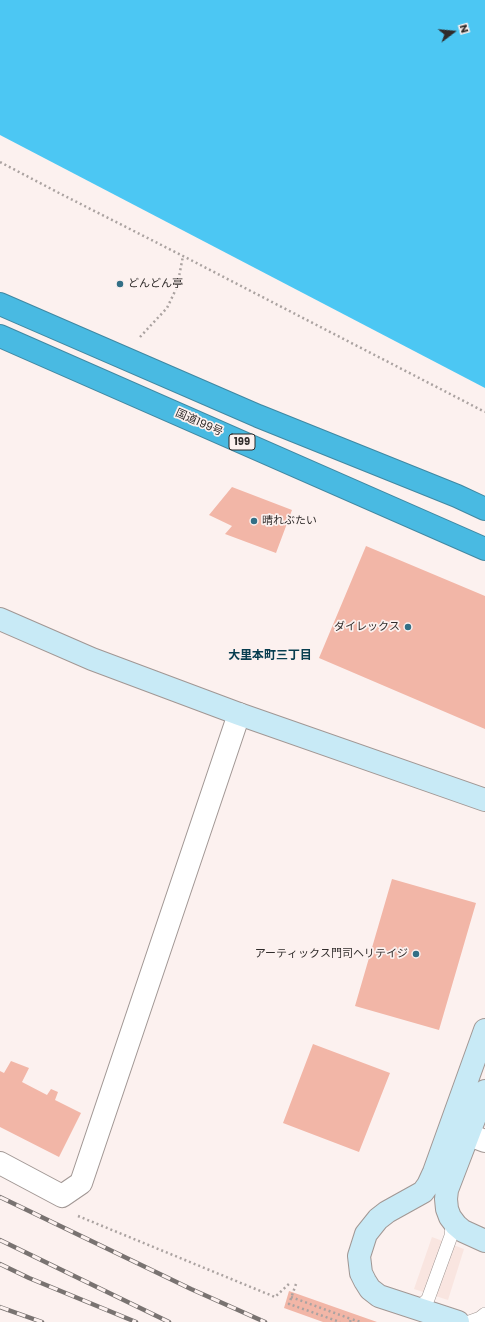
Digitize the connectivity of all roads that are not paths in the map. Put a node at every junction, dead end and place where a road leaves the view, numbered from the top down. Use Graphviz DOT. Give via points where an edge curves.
graph roads {
  1 [pos="0,304"];
  2 [pos="0,336"];
  3 [pos="485,508"];
  4 [pos="485,549"];
  5 [pos="0,619"];
  6 [pos="239,714"];
  7 [pos="485,800"];
  8 [pos="485,1030"];
  9 [pos="485,1091"];
  10 [pos="477,1138"];
  11 [pos="0,1163"];
  12 [pos="450,1217"];
  13 [pos="485,1241"];
  14 [pos="415,1308"];
  15 [pos="485,1314"];
  16 [pos="458,1322"];
  17 [pos="469,1322"];
  1 -- 3 [label="highway" via="258,416"];
  2 -- 4 [label="highway, 国道199号 / 199"];
  5 -- 6 [label="street" via="92,659"];
  6 -- 7 [label="street"];
  6 -- 11 [label="street" via="81,1183 62,1196"];
  8 -- 14 [label="street" via="428,1185 423,1192 378,1219 366,1234 360,1256 361,1273 370,1289 379,1296"];
  9 -- 10 [label="street"];
  10 -- 12 [label="street" via="448,1190 446,1199"];
  12 -- 13 [label="street" via="462,1231"];
  12 -- 14 [label="lane" via="451,1236 428,1298"];
  14 -- 16 [label="street"];
  15 -- 17 [label="lane"];
}
